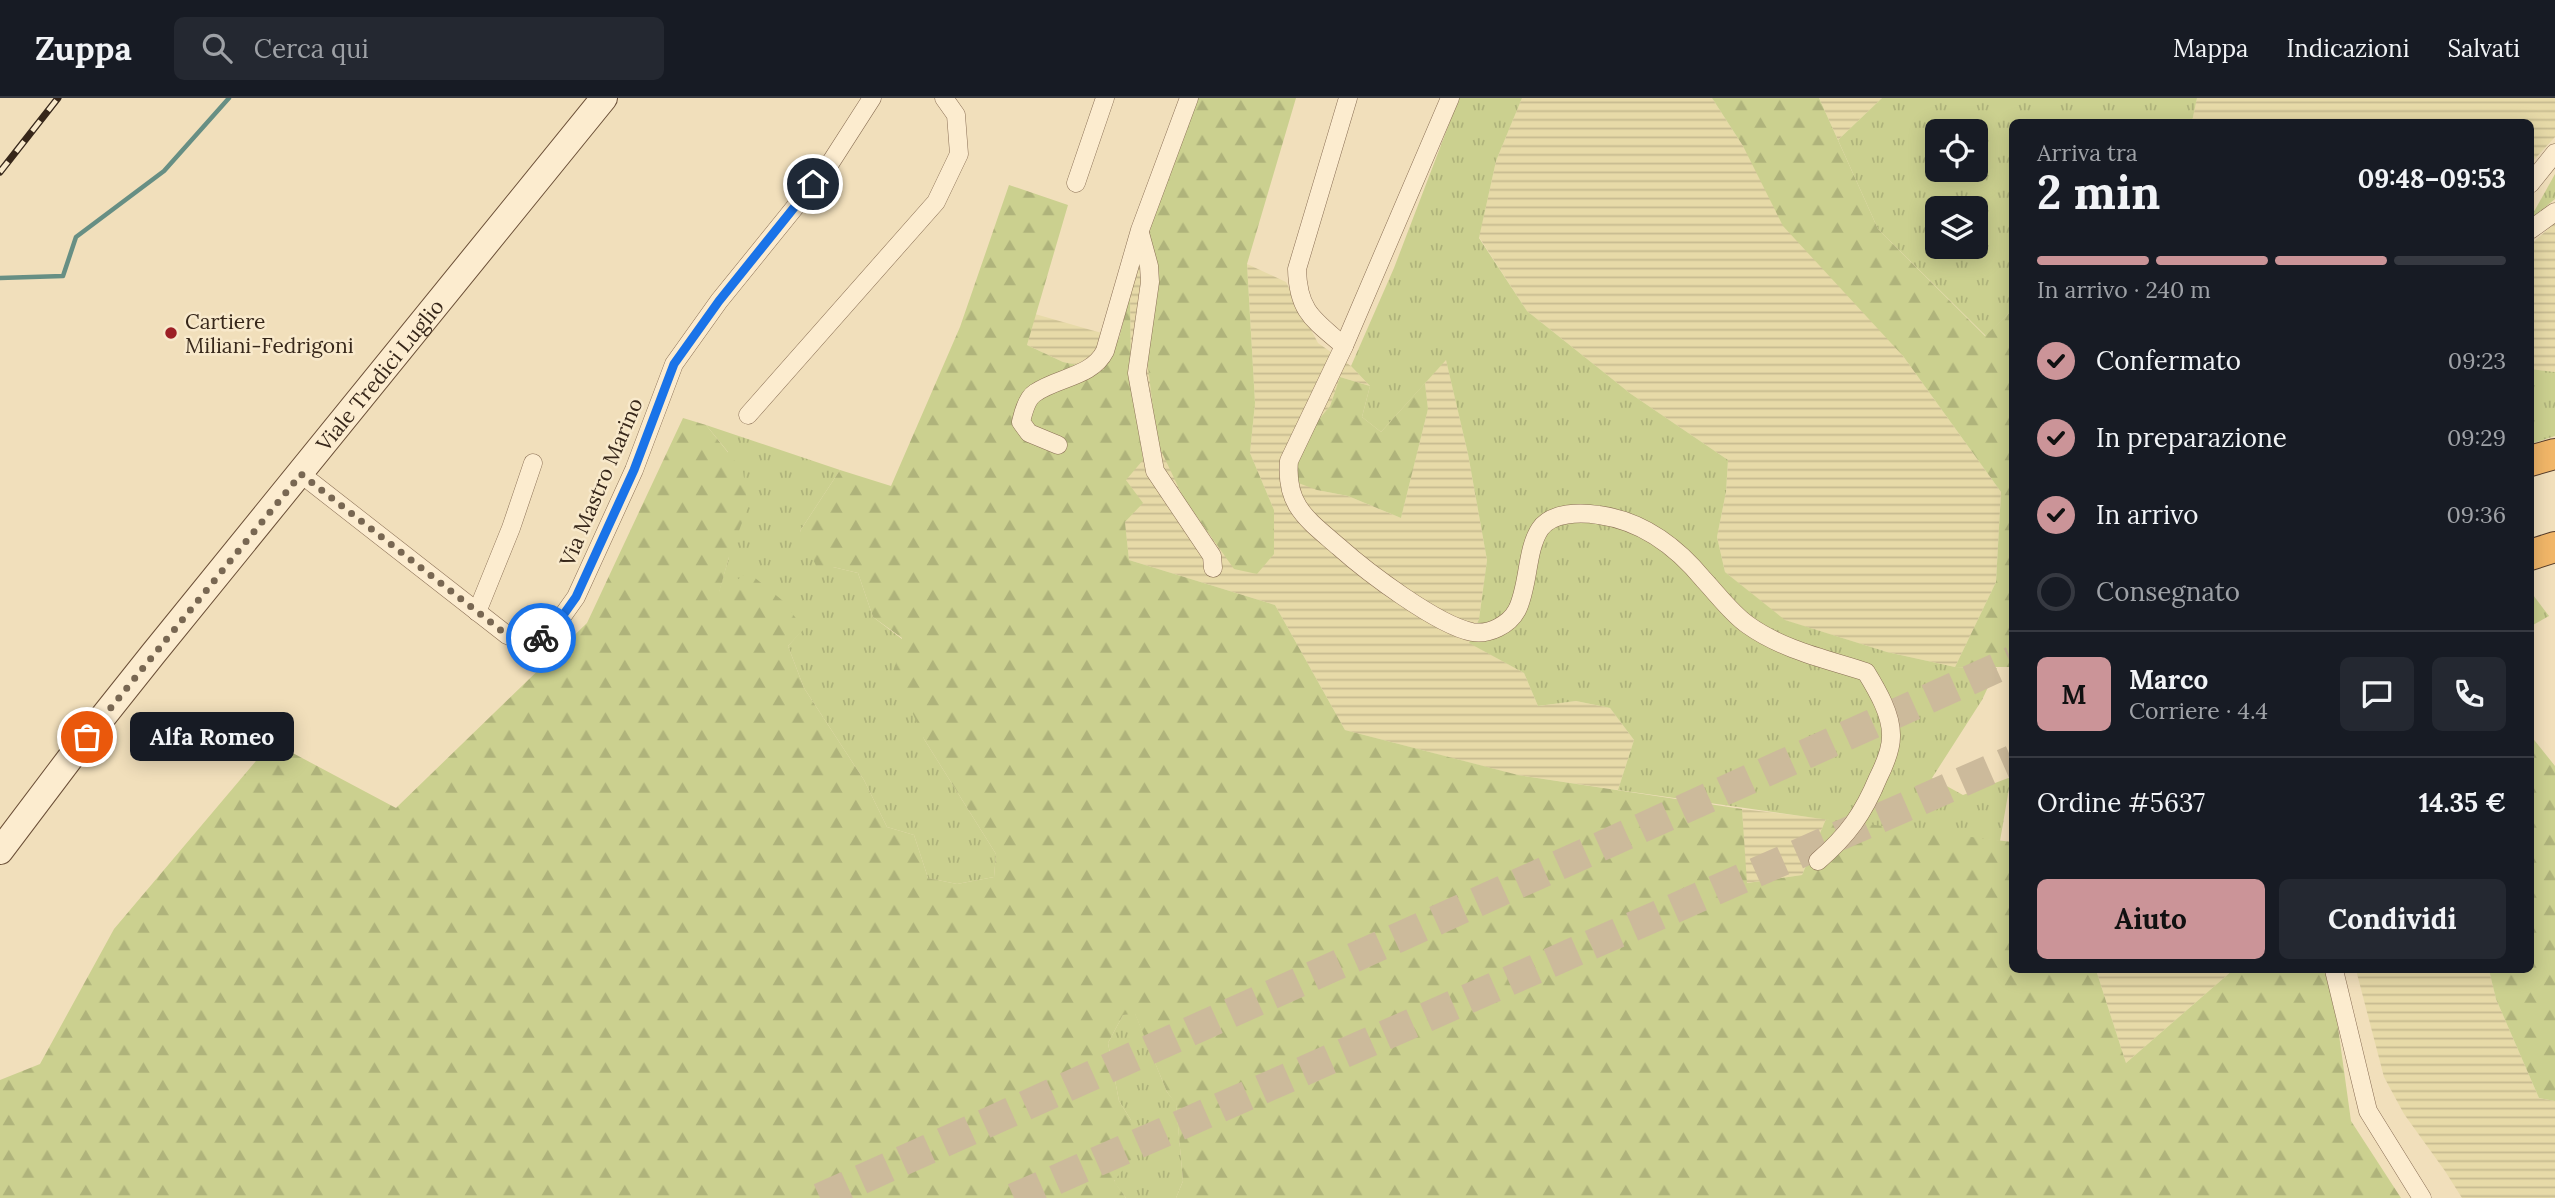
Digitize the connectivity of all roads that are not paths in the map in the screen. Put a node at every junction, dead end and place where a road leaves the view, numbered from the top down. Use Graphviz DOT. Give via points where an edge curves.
graph roads {
  1 [pos="604,98"];
  2 [pos="872,98"];
  3 [pos="944,98"];
  4 [pos="1105,98"];
  5 [pos="1189,98"];
  6 [pos="1348,98"];
  7 [pos="1443,100"];
  8 [pos="2555,153"];
  9 [pos="2534,179"];
  10 [pos="1076,183"];
  11 [pos="2555,212"];
  12 [pos="2534,227"];
  13 [pos="1140,230"];
  14 [pos="1344,346"];
  15 [pos="748,415"];
  16 [pos="1058,445"];
  17 [pos="2555,454"];
  18 [pos="2534,460"];
  19 [pos="533,463"];
  20 [pos="301,474"];
  21 [pos="2555,547"];
  22 [pos="2534,554"];
  23 [pos="1213,569"];
  24 [pos="477,612"];
  25 [pos="0,851"];
  26 [pos="1818,861"];
  27 [pos="2335,973"];
  28 [pos="2422,1198"];
  1 -- 20 [label="main road, Viale Tredici Luglio"];
  2 -- 24 [label="street, Via Mastro Marino" via="829,165 674,364 594,559 554,628 531,645 507,635"];
  3 -- 15 [label="street" via="956,115 959,154 936,202"];
  4 -- 10 [label="street"];
  5 -- 13 [label="street"];
  6 -- 14 [label="street" via="1297,269 1298,290 1308,315"];
  7 -- 14 [label="street"];
  8 -- 9 [label="street"];
  11 -- 12 [label="street"];
  13 -- 16 [label="street" via="1099,364 1033,393 1024,410 1021,422 1028,433"];
  13 -- 23 [label="street" via="1150,282 1137,373 1155,471 1212,556"];
  14 -- 26 [label="street" via="1289,461 1290,493 1298,508 1348,555 1453,626 1484,632 1505,625 1517,611 1541,527 1569,514 1599,515 1638,525 1673,546 1748,625 1789,648 1866,672 1890,725 1889,750 1864,810 1841,841"];
  17 -- 18 [label="highway"];
  19 -- 24 [label="street"];
  20 -- 24 [label="street, Via Mastro Marino"];
  20 -- 25 [label="main road, Viale Tredici Luglio" via="95,726"];
  21 -- 22 [label="highway"];
  27 -- 28 [label="street" via="2368,1111"];
}
